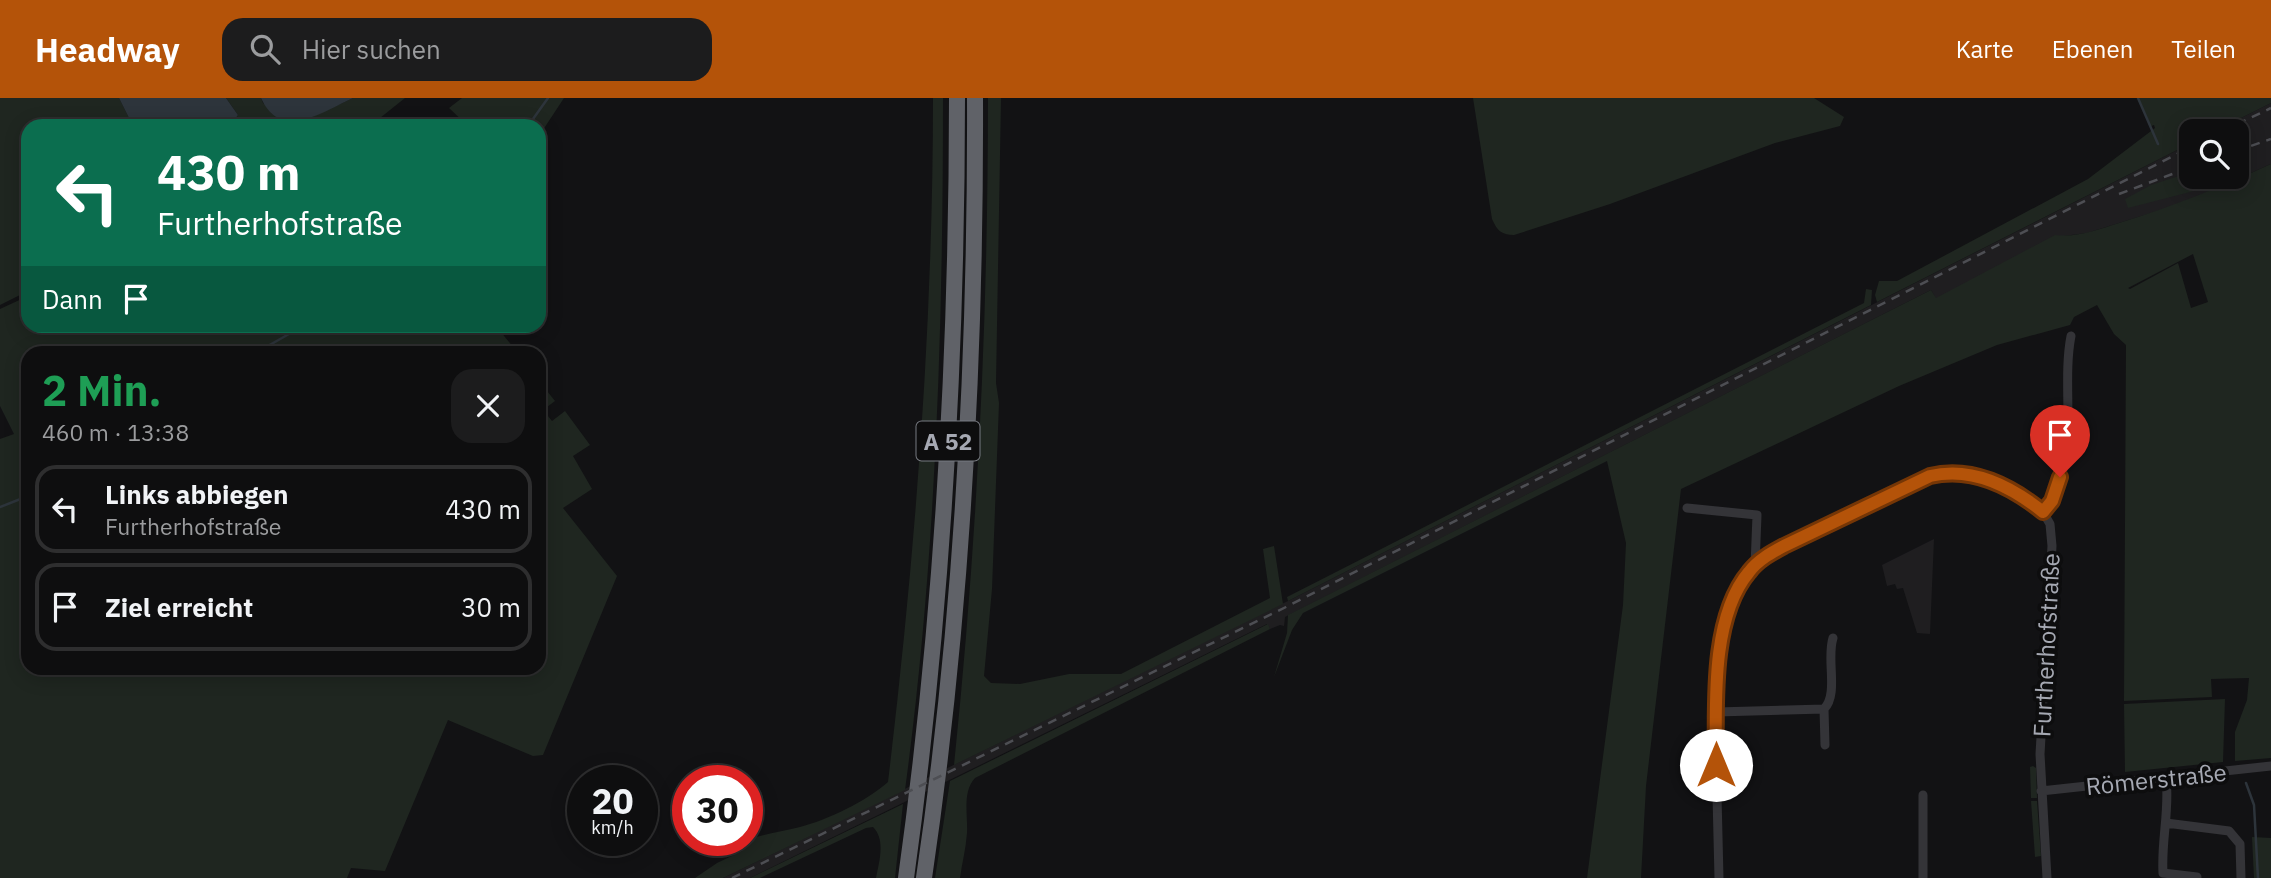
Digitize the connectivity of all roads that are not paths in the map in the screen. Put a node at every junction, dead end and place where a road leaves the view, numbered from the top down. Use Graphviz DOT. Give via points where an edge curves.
graph roads {
  1 [pos="957,98"];
  2 [pos="975,98"];
  3 [pos="2071,336"];
  4 [pos="1687,508"];
  5 [pos="2043,512"];
  6 [pos="1755,566"];
  7 [pos="1833,638"];
  8 [pos="1824,709"];
  9 [pos="1716,712"];
  10 [pos="1825,745"];
  11 [pos="2271,766"];
  12 [pos="2166,777"];
  13 [pos="2041,791"];
  14 [pos="1923,795"];
  15 [pos="2166,823"];
  16 [pos="2197,877"];
  17 [pos="906,878"];
  18 [pos="924,878"];
  19 [pos="1719,878"];
  20 [pos="1923,878"];
  21 [pos="2047,878"];
  22 [pos="2241,878"];
  1 -- 17 [label="highway, A 52" via="950,410 935,632"];
  2 -- 18 [label="highway, A 52" via="976,215 958,570 940,771"];
  3 -- 5 [label="street" via="2068,441 2057,490"];
  4 -- 6 [label="street" via="1757,515"];
  5 -- 6 [label="street" via="1992,480 1939,474 1784,546"];
  5 -- 13 [label="street, Furtherhofstraße" via="2050,524 2052,546"];
  6 -- 9 [label="street" via="1736,594 1726,625 1718,661"];
  7 -- 8 [label="street" via="1829,650 1831,696"];
  8 -- 9 [label="street"];
  8 -- 10 [label="street"];
  9 -- 19 [label="street"];
  11 -- 12 [label="street, Römerstraße"];
  12 -- 13 [label="street, Römerstraße"];
  12 -- 15 [label="street"];
  13 -- 21 [label="street, Furtherhofstraße"];
  14 -- 20 [label="street"];
  15 -- 16 [label="street" via="2162,873"];
  15 -- 22 [label="street" via="2229,831 2240,844"];
}
